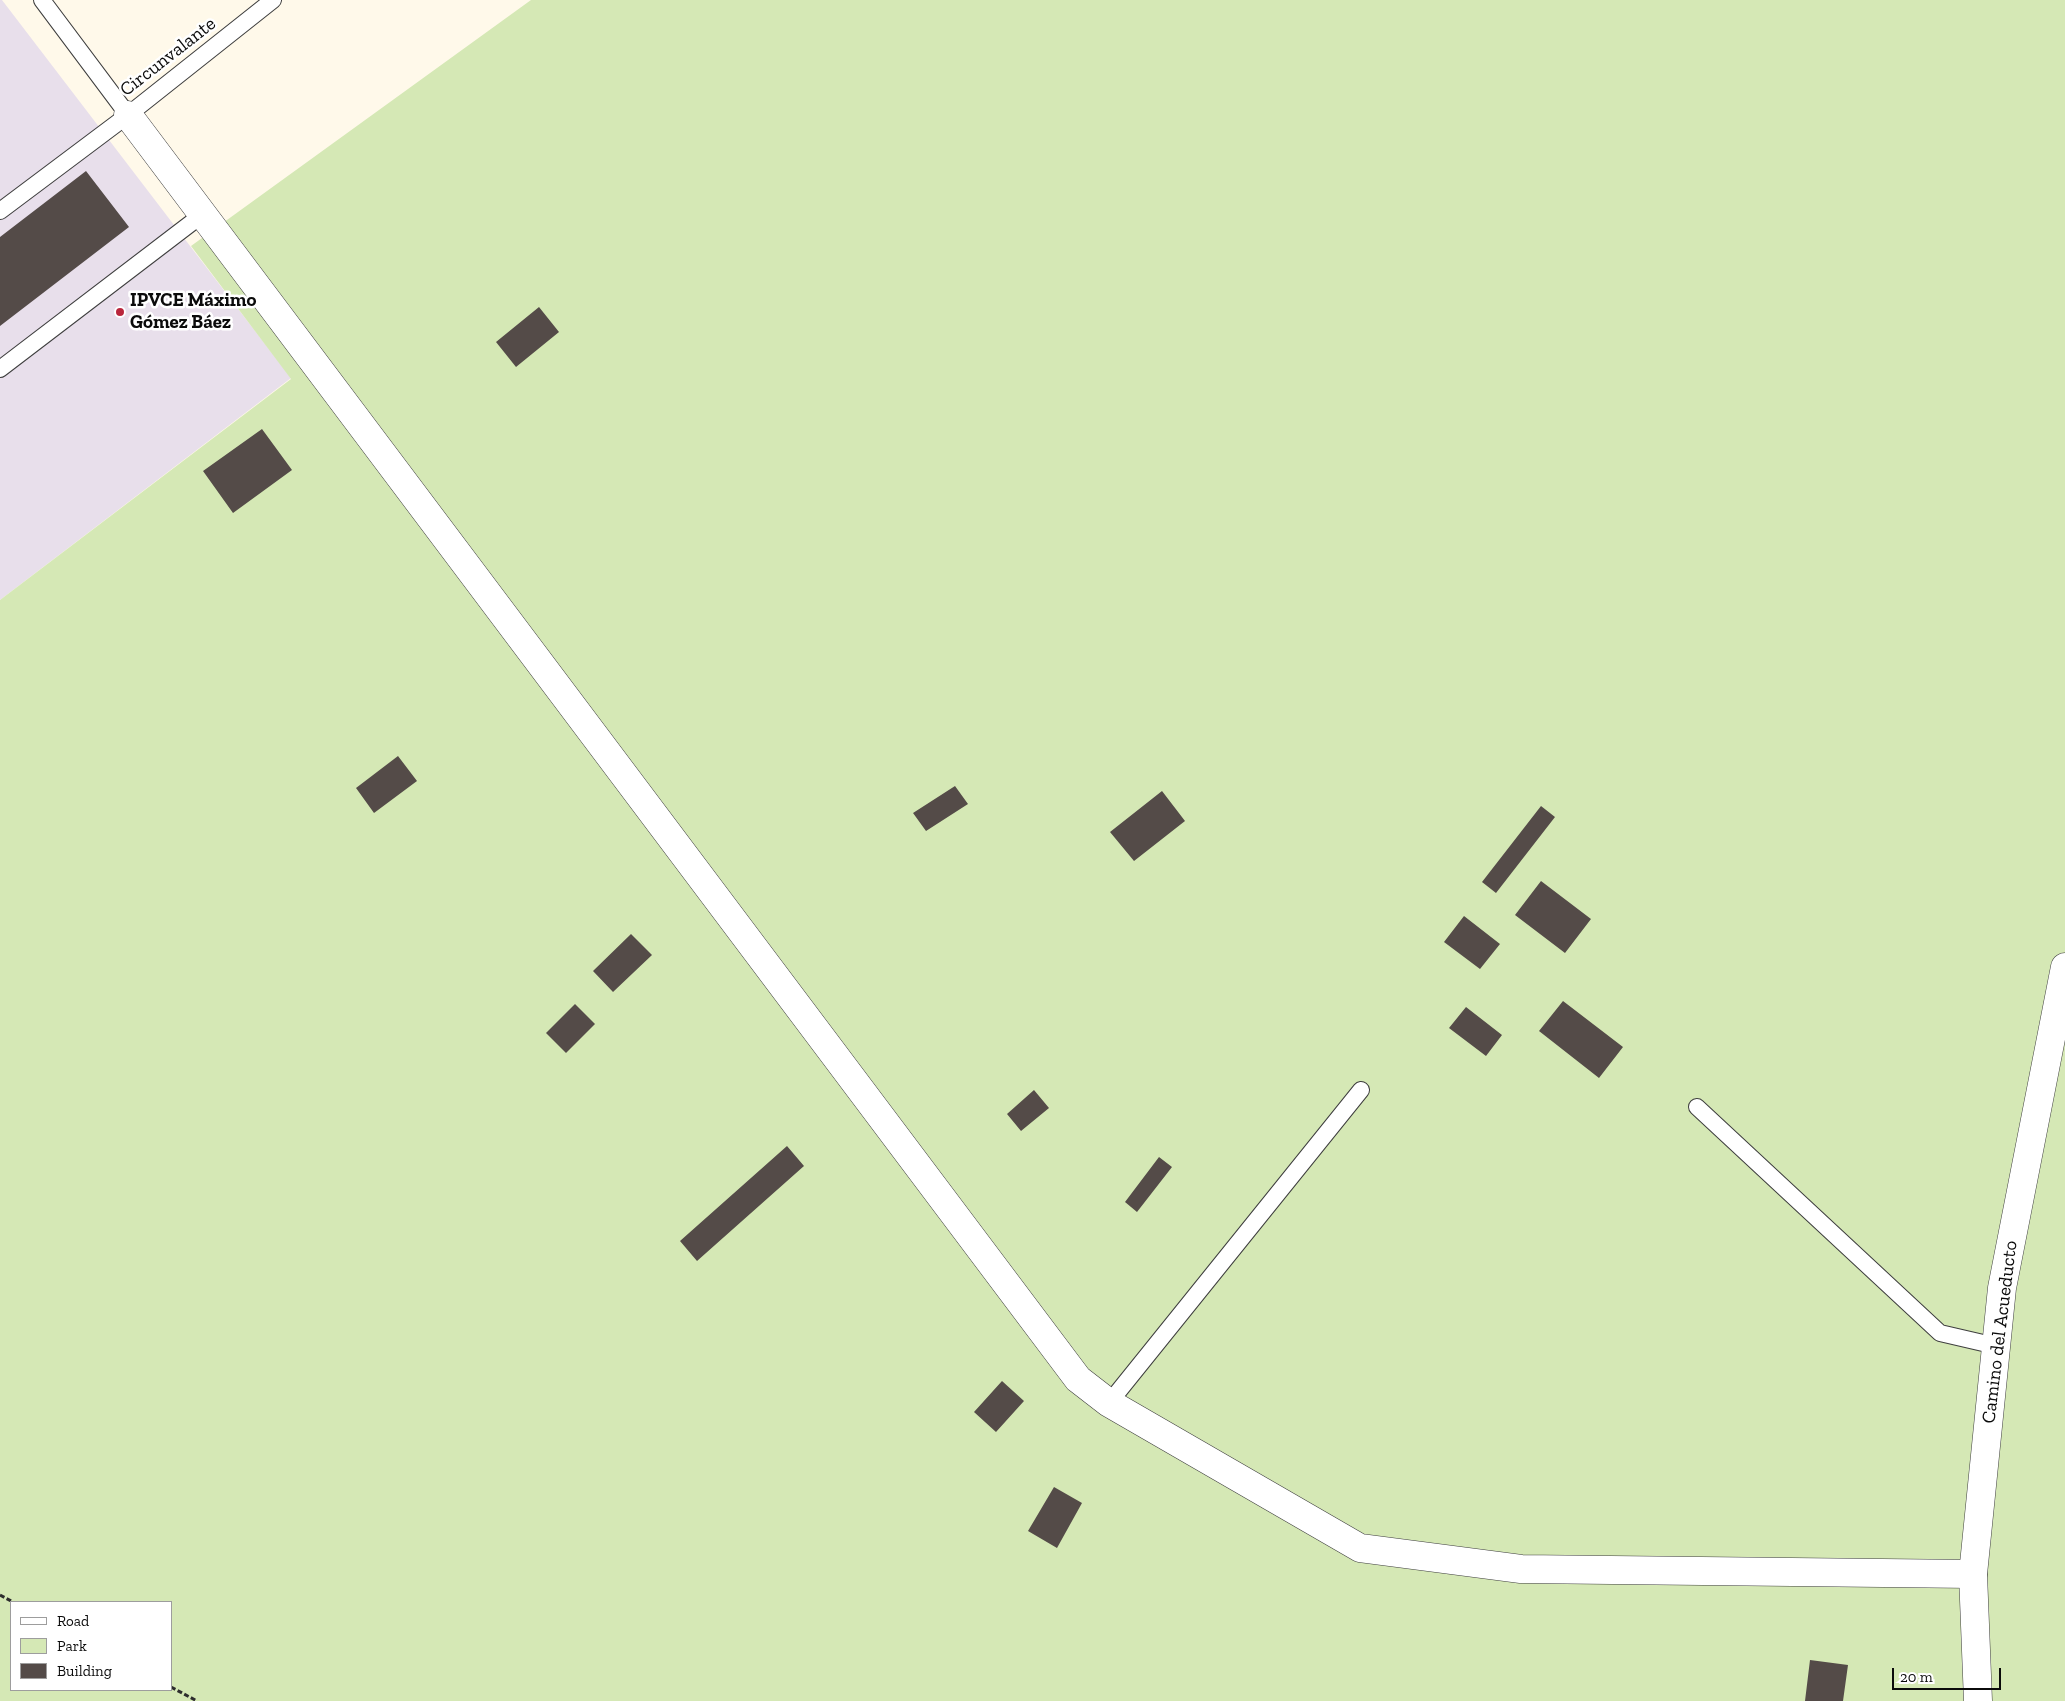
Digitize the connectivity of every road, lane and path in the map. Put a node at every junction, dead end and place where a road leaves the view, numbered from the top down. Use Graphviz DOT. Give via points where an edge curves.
graph roads {
  1 [pos="42,0"];
  2 [pos="273,0"];
  3 [pos="128,115"];
  4 [pos="0,211"];
  5 [pos="202,214"];
  6 [pos="0,369"];
  7 [pos="2065,967"];
  8 [pos="1361,1090"];
  9 [pos="1697,1107"];
  10 [pos="1996,1346"];
  11 [pos="1109,1403"];
  12 [pos="1972,1574"];
  13 [pos="0,1595"];
  14 [pos="11,1601"];
  15 [pos="172,1688"];
  16 [pos="197,1701"];
  17 [pos="1978,1701"];
  1 -- 3 [label="lane, Circunvalante"];
  2 -- 3 [label="lane, Circunvalante"];
  3 -- 4 [label="lane"];
  3 -- 5 [label="street"];
  5 -- 6 [label="lane"];
  5 -- 11 [label="street" via="1078,1378"];
  7 -- 10 [label="street, Camino del Acueducto" via="2002,1288"];
  8 -- 11 [label="lane"];
  9 -- 10 [label="lane" via="1940,1333"];
  10 -- 12 [label="street, Camino del Acueducto"];
  11 -- 12 [label="street" via="1360,1548 1521,1569"];
  12 -- 17 [label="street, Camino del Acueducto"];
  13 -- 14 [label="path"];
  15 -- 16 [label="path"];
}
